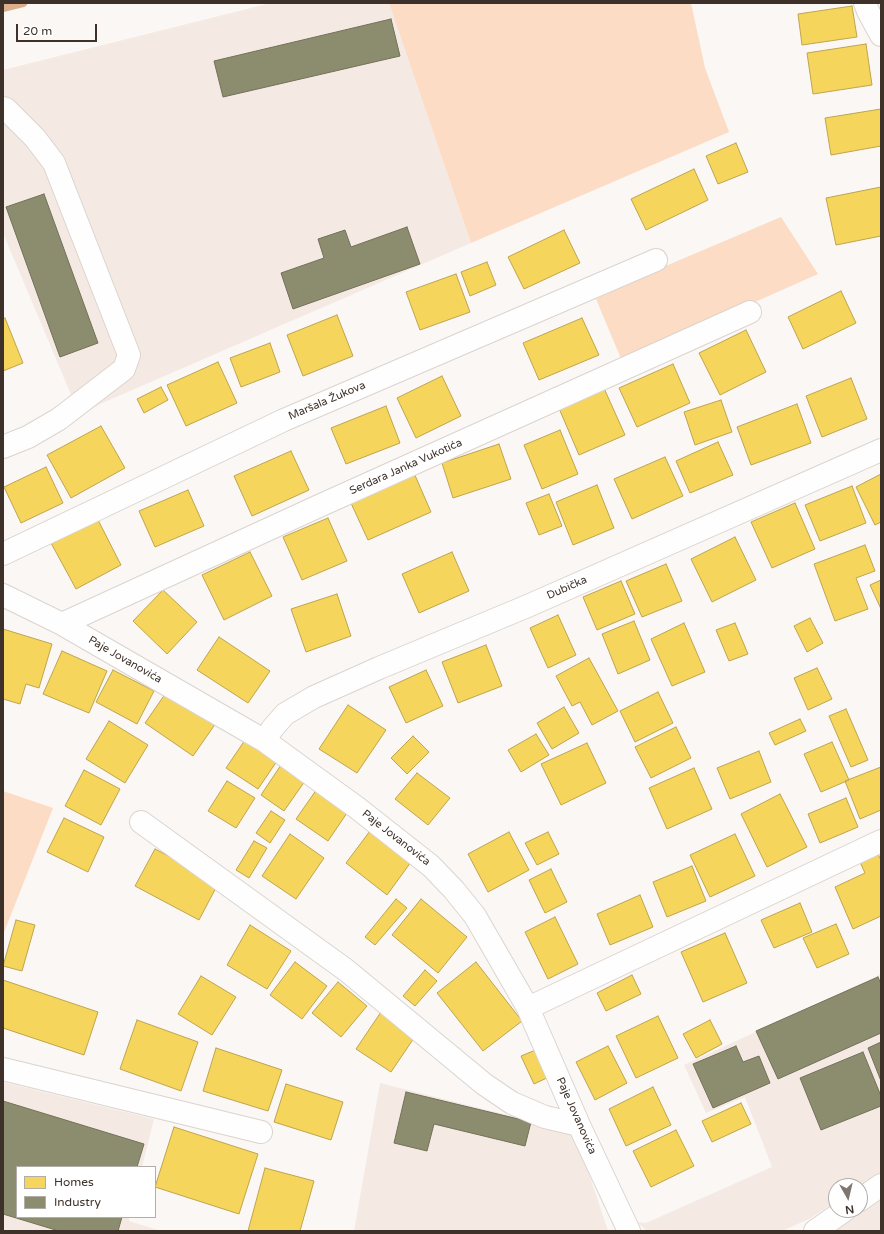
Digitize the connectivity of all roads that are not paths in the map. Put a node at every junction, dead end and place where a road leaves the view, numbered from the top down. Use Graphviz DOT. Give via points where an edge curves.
graph roads {
  1 [pos="865,3"];
  2 [pos="881,35"];
  3 [pos="3,108"];
  4 [pos="656,260"];
  5 [pos="750,312"];
  6 [pos="3,447"];
  7 [pos="881,450"];
  8 [pos="3,554"];
  9 [pos="3,595"];
  10 [pos="62,624"];
  11 [pos="265,741"];
  12 [pos="141,822"];
  13 [pos="881,841"];
  14 [pos="528,1008"];
  15 [pos="3,1068"];
  16 [pos="579,1125"];
  17 [pos="261,1132"];
  18 [pos="881,1185"];
  19 [pos="868,1194"];
  20 [pos="834,1218"];
  21 [pos="629,1231"];
  22 [pos="815,1231"];
  1 -- 2 [label="street"];
  3 -- 6 [label="street" via="35,138 54,163 129,355 124,369 59,419 28,437"];
  4 -- 8 [label="street, Maršala Žukova" via="284,420"];
  5 -- 10 [label="street, Serdara Janka Vukotića"];
  7 -- 11 [label="street, Dubička" via="314,697 285,714"];
  9 -- 10 [label="street, Paje Jovanovića"];
  10 -- 11 [label="street, Paje Jovanovića"];
  11 -- 14 [label="street, Paje Jovanovića" via="356,807 431,866 474,916"];
  12 -- 16 [label="street" via="346,970 484,1084 512,1103 545,1117"];
  13 -- 14 [label="street"];
  14 -- 16 [label="street, Paje Jovanovića"];
  15 -- 17 [label="street"];
  16 -- 21 [label="street, Paje Jovanovića"];
  18 -- 19 [label="street"];
  20 -- 22 [label="street"];
}
